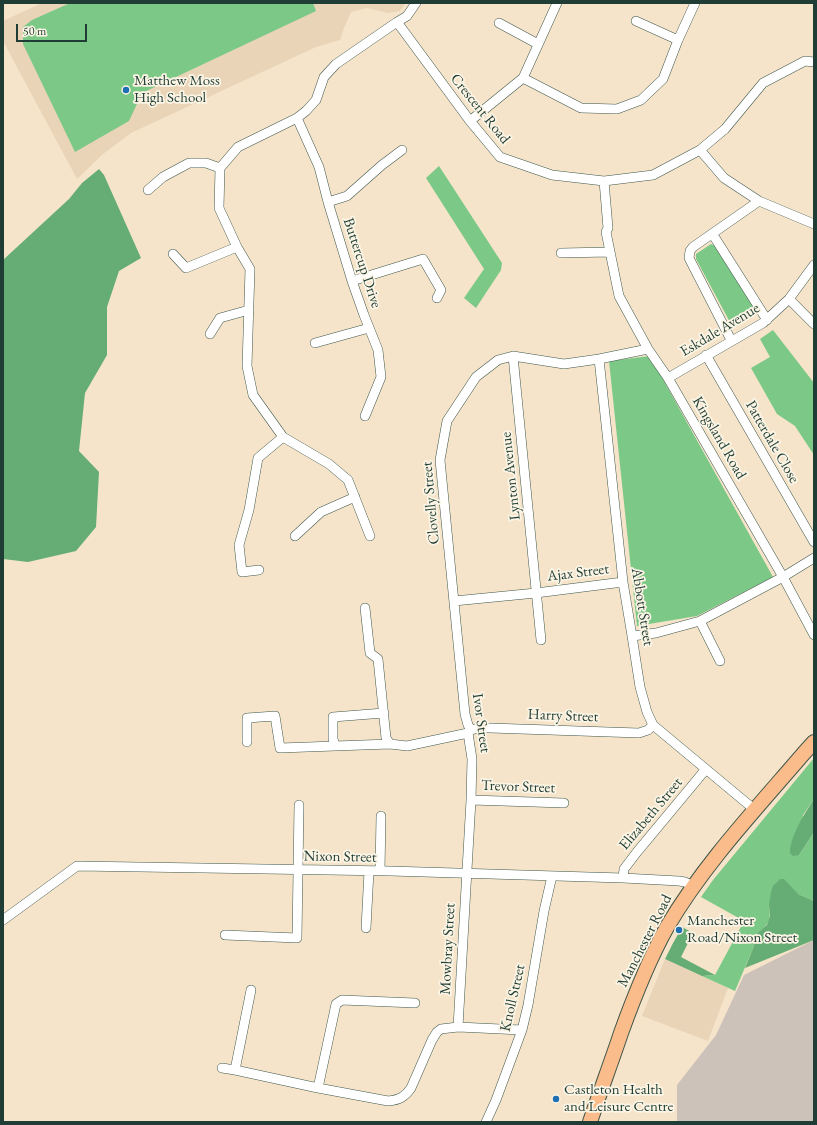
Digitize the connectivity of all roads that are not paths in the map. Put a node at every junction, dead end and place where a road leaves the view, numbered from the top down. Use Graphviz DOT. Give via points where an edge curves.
graph roads {
  1 [pos="416,3"];
  2 [pos="557,3"];
  3 [pos="696,3"];
  4 [pos="636,21"];
  5 [pos="397,22"];
  6 [pos="499,23"];
  7 [pos="678,40"];
  8 [pos="538,44"];
  9 [pos="814,62"];
  10 [pos="523,78"];
  11 [pos="297,118"];
  12 [pos="470,121"];
  13 [pos="402,150"];
  14 [pos="700,150"];
  15 [pos="220,168"];
  16 [pos="604,182"];
  17 [pos="148,190"];
  18 [pos="759,201"];
  19 [pos="328,202"];
  20 [pos="814,224"];
  21 [pos="711,235"];
  22 [pos="237,247"];
  23 [pos="610,252"];
  24 [pos="561,253"];
  25 [pos="173,254"];
  26 [pos="814,265"];
  27 [pos="352,281"];
  28 [pos="437,298"];
  29 [pos="789,299"];
  30 [pos="249,310"];
  31 [pos="767,320"];
  32 [pos="814,324"];
  33 [pos="369,328"];
  34 [pos="210,334"];
  35 [pos="731,340"];
  36 [pos="315,344"];
  37 [pos="648,349"];
  38 [pos="706,355"];
  39 [pos="513,356"];
  40 [pos="599,359"];
  41 [pos="668,378"];
  42 [pos="365,416"];
  43 [pos="282,436"];
  44 [pos="355,497"];
  45 [pos="295,536"];
  46 [pos="370,536"];
  47 [pos="814,542"];
  48 [pos="814,558"];
  49 [pos="259,570"];
  50 [pos="783,577"];
  51 [pos="623,582"];
  52 [pos="536,593"];
  53 [pos="454,601"];
  54 [pos="365,608"];
  55 [pos="700,621"];
  56 [pos="814,635"];
  57 [pos="632,636"];
  58 [pos="541,640"];
  59 [pos="720,661"];
  60 [pos="384,713"];
  61 [pos="653,725"];
  62 [pos="469,732"];
  63 [pos="247,742"];
  64 [pos="814,742"];
  65 [pos="390,744"];
  66 [pos="335,746"];
  67 [pos="706,769"];
  68 [pos="471,800"];
  69 [pos="564,803"];
  70 [pos="300,805"];
  71 [pos="755,810"];
  72 [pos="380,816"];
  73 [pos="298,870"];
  74 [pos="369,871"];
  75 [pos="380,871"];
  76 [pos="466,874"];
  77 [pos="552,876"];
  78 [pos="623,878"];
  79 [pos="693,886"];
  80 [pos="3,920"];
  81 [pos="366,928"];
  82 [pos="225,935"];
  83 [pos="251,990"];
  84 [pos="415,1003"];
  85 [pos="458,1026"];
  86 [pos="522,1030"];
  87 [pos="222,1068"];
  88 [pos="235,1070"];
  89 [pos="318,1088"];
  90 [pos="486,1122"];
  91 [pos="590,1122"];
  1 -- 5 [label="street" via="407,16"];
  2 -- 8 [label="street"];
  3 -- 7 [label="street"];
  4 -- 7 [label="street"];
  5 -- 11 [label="street" via="336,64 324,77 316,100"];
  5 -- 12 [label="street, Crescent Road"];
  6 -- 8 [label="street"];
  7 -- 10 [label="street" via="663,79 641,100 617,108 581,108"];
  8 -- 10 [label="street"];
  9 -- 14 [label="street, Crescent Road" via="805,61 763,83 725,129"];
  10 -- 12 [label="street"];
  11 -- 15 [label="street" via="238,147"];
  11 -- 19 [label="street, Buttercup Drive" via="319,168"];
  12 -- 16 [label="street, Crescent Road" via="500,157 552,176"];
  13 -- 19 [label="street" via="382,164 347,196"];
  14 -- 16 [label="street, Crescent Road" via="652,175"];
  14 -- 18 [label="street" via="724,178"];
  15 -- 17 [label="street" via="189,162 163,177"];
  15 -- 22 [label="street" via="219,208"];
  16 -- 23 [label="street, Kingsland Road" via="608,228 606,232"];
  18 -- 20 [label="street"];
  18 -- 21 [label="street"];
  19 -- 27 [label="street, Buttercup Drive"];
  21 -- 31 [label="street"];
  21 -- 35 [label="street" via="693,247 689,258"];
  22 -- 25 [label="street" via="186,268"];
  22 -- 30 [label="street" via="250,269"];
  23 -- 24 [label="street"];
  23 -- 37 [label="street, Kingsland Road" via="619,296"];
  26 -- 29 [label="street, Eskdale Avenue"];
  27 -- 28 [label="street" via="423,259 441,290"];
  27 -- 33 [label="street, Buttercup Drive"];
  29 -- 31 [label="street, Eskdale Avenue"];
  29 -- 32 [label="street"];
  30 -- 34 [label="street" via="220,318"];
  30 -- 43 [label="street" via="247,366 253,396"];
  31 -- 35 [label="street, Eskdale Avenue"];
  33 -- 36 [label="street"];
  33 -- 42 [label="street, Buttercup Drive" via="378,350 381,377"];
  35 -- 38 [label="street, Eskdale Avenue"];
  37 -- 40 [label="street, Clovelly Street"];
  37 -- 41 [label="street, Kingsland Road"];
  38 -- 41 [label="street, Eskdale Avenue"];
  38 -- 47 [label="street, Patterdale Close"];
  39 -- 40 [label="street, Clovelly Street" via="564,364"];
  39 -- 52 [label="street, Lynton Avenue"];
  39 -- 53 [label="street, Clovelly Street" via="498,360 476,377 447,422 440,460"];
  40 -- 51 [label="street, Abbott Street"];
  41 -- 50 [label="street, Kingsland Road"];
  43 -- 44 [label="street" via="328,464 348,480"];
  43 -- 49 [label="street" via="258,458 249,510 239,545 242,572"];
  44 -- 45 [label="street" via="321,512"];
  44 -- 46 [label="street"];
  48 -- 50 [label="street"];
  50 -- 55 [label="street"];
  50 -- 56 [label="street, Kingsland Road"];
  51 -- 52 [label="street, Ajax Street"];
  51 -- 57 [label="street, Abbott Street"];
  52 -- 53 [label="street, Ajax Street"];
  52 -- 58 [label="street, Ajax Street"];
  53 -- 62 [label="street, Ivor Street"];
  54 -- 60 [label="street" via="370,653 378,659"];
  55 -- 57 [label="street"];
  55 -- 59 [label="street"];
  57 -- 61 [label="street, Abbott Street" via="640,687"];
  60 -- 65 [label="street" via="386,738"];
  60 -- 66 [label="street" via="333,717"];
  61 -- 62 [label="street, Harry Street" via="639,733 490,728 478,728"];
  61 -- 67 [label="street, Abbott Street"];
  62 -- 65 [label="street, Harry Street" via="408,746"];
  62 -- 68 [label="street, Ivor Street" via="472,760"];
  63 -- 66 [label="street, Harry Street" via="247,718 275,716 280,748"];
  64 -- 71 [label="main road, Manchester Road"];
  65 -- 66 [label="street, Harry Street"];
  67 -- 71 [label="street, Abbott Street"];
  67 -- 78 [label="street, Elizabeth Street" via="624,869"];
  68 -- 69 [label="street, Trevor Street"];
  68 -- 76 [label="street, Ivor Street"];
  70 -- 73 [label="street"];
  71 -- 79 [label="main road, Manchester Road"];
  72 -- 75 [label="street"];
  73 -- 74 [label="street, Nixon Street"];
  73 -- 80 [label="street, Nixon Street" via="77,866"];
  73 -- 82 [label="street" via="297,938"];
  74 -- 75 [label="street, Nixon Street"];
  74 -- 81 [label="street"];
  75 -- 76 [label="street, Nixon Street"];
  76 -- 77 [label="street, Nixon Street"];
  76 -- 85 [label="street, Mowbray Street"];
  77 -- 78 [label="street, Nixon Street"];
  77 -- 86 [label="street, Knoll Street"];
  78 -- 79 [label="street, Nixon Street" via="679,881"];
  79 -- 91 [label="main road, Manchester Road" via="667,928 642,979"];
  83 -- 88 [label="street"];
  84 -- 89 [label="street" via="342,1000 336,1004"];
  85 -- 86 [label="street"];
  85 -- 89 [label="street" via="437,1032 408,1094 397,1100 388,1101"];
  86 -- 90 [label="street, Knoll Street"];
  87 -- 88 [label="street"];
  88 -- 89 [label="street"];
}
